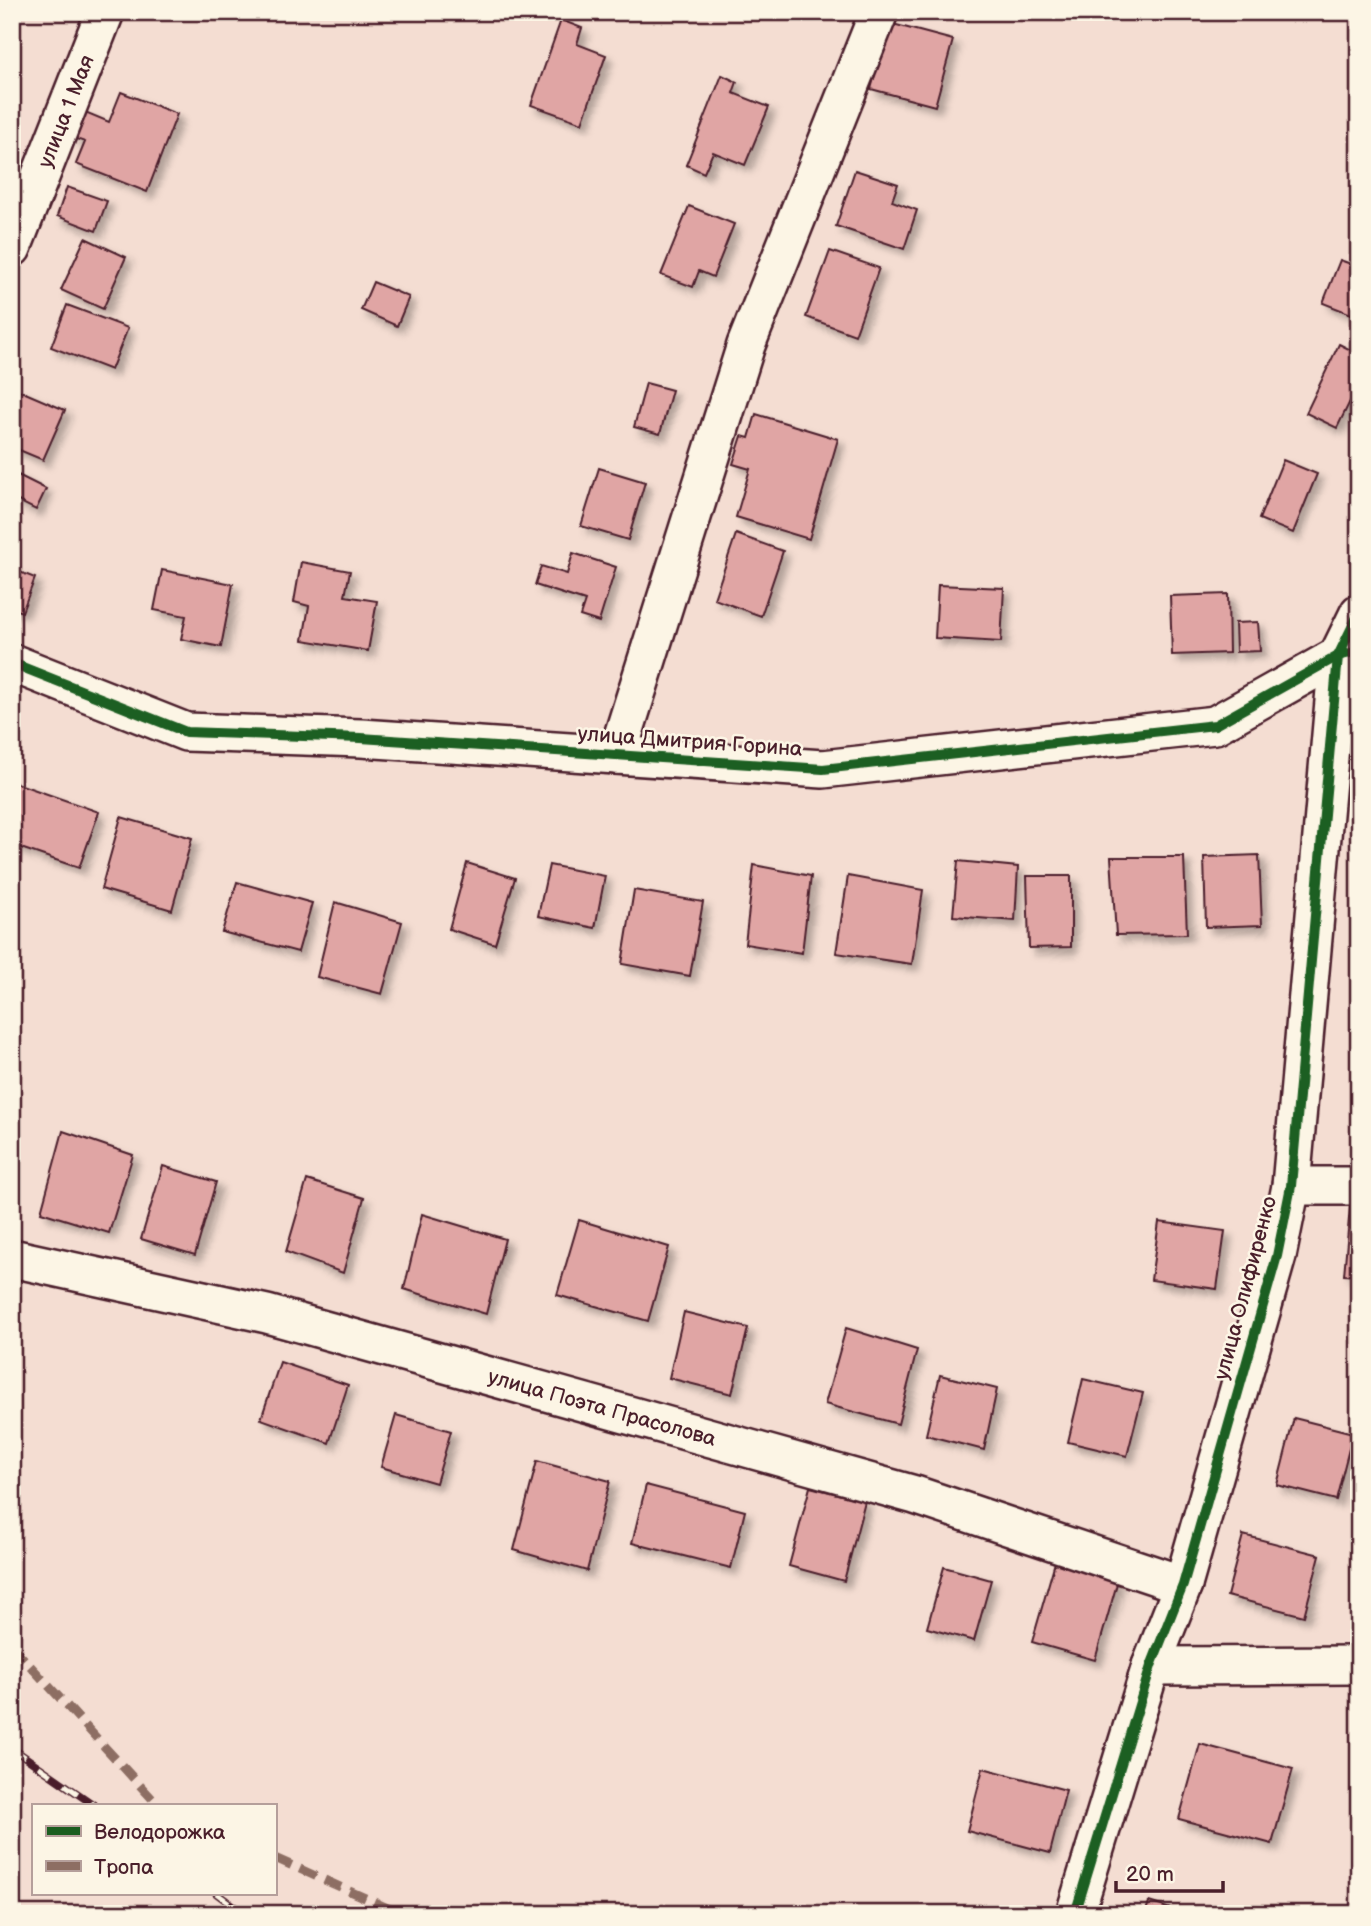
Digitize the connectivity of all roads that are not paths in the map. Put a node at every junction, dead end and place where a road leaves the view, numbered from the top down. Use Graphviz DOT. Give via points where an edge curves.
graph roads {
  1 [pos="105,12"];
  2 [pos="879,12"];
  3 [pos="12,248"];
  4 [pos="1359,613"];
  5 [pos="1348,654"];
  6 [pos="12,663"];
  7 [pos="617,755"];
  8 [pos="1291,1186"];
  9 [pos="1359,1186"];
  10 [pos="12,1258"];
  11 [pos="1183,1585"];
  12 [pos="1151,1665"];
  13 [pos="1359,1665"];
  14 [pos="1075,1914"];
  1 -- 3 [label="street, улица 1 Мая"];
  2 -- 7 [label="street" via="746,345"];
  4 -- 5 [label="street, улица Олифиренко"];
  5 -- 7 [label="street, улица Дмитрия Горина" via="1215,724 822,769"];
  5 -- 8 [label="street, улица Олифиренко"];
  6 -- 7 [label="street, улица Дмитрия Горина" via="186,732"];
  8 -- 9 [label="street"];
  8 -- 11 [label="street, улица Олифиренко" via="1277,1256"];
  10 -- 11 [label="street, улица Поэта Прасолова" via="280,1317 915,1495"];
  11 -- 12 [label="street, улица Олифиренко"];
  12 -- 13 [label="street"];
  12 -- 14 [label="street, улица Олифиренко"];
}
